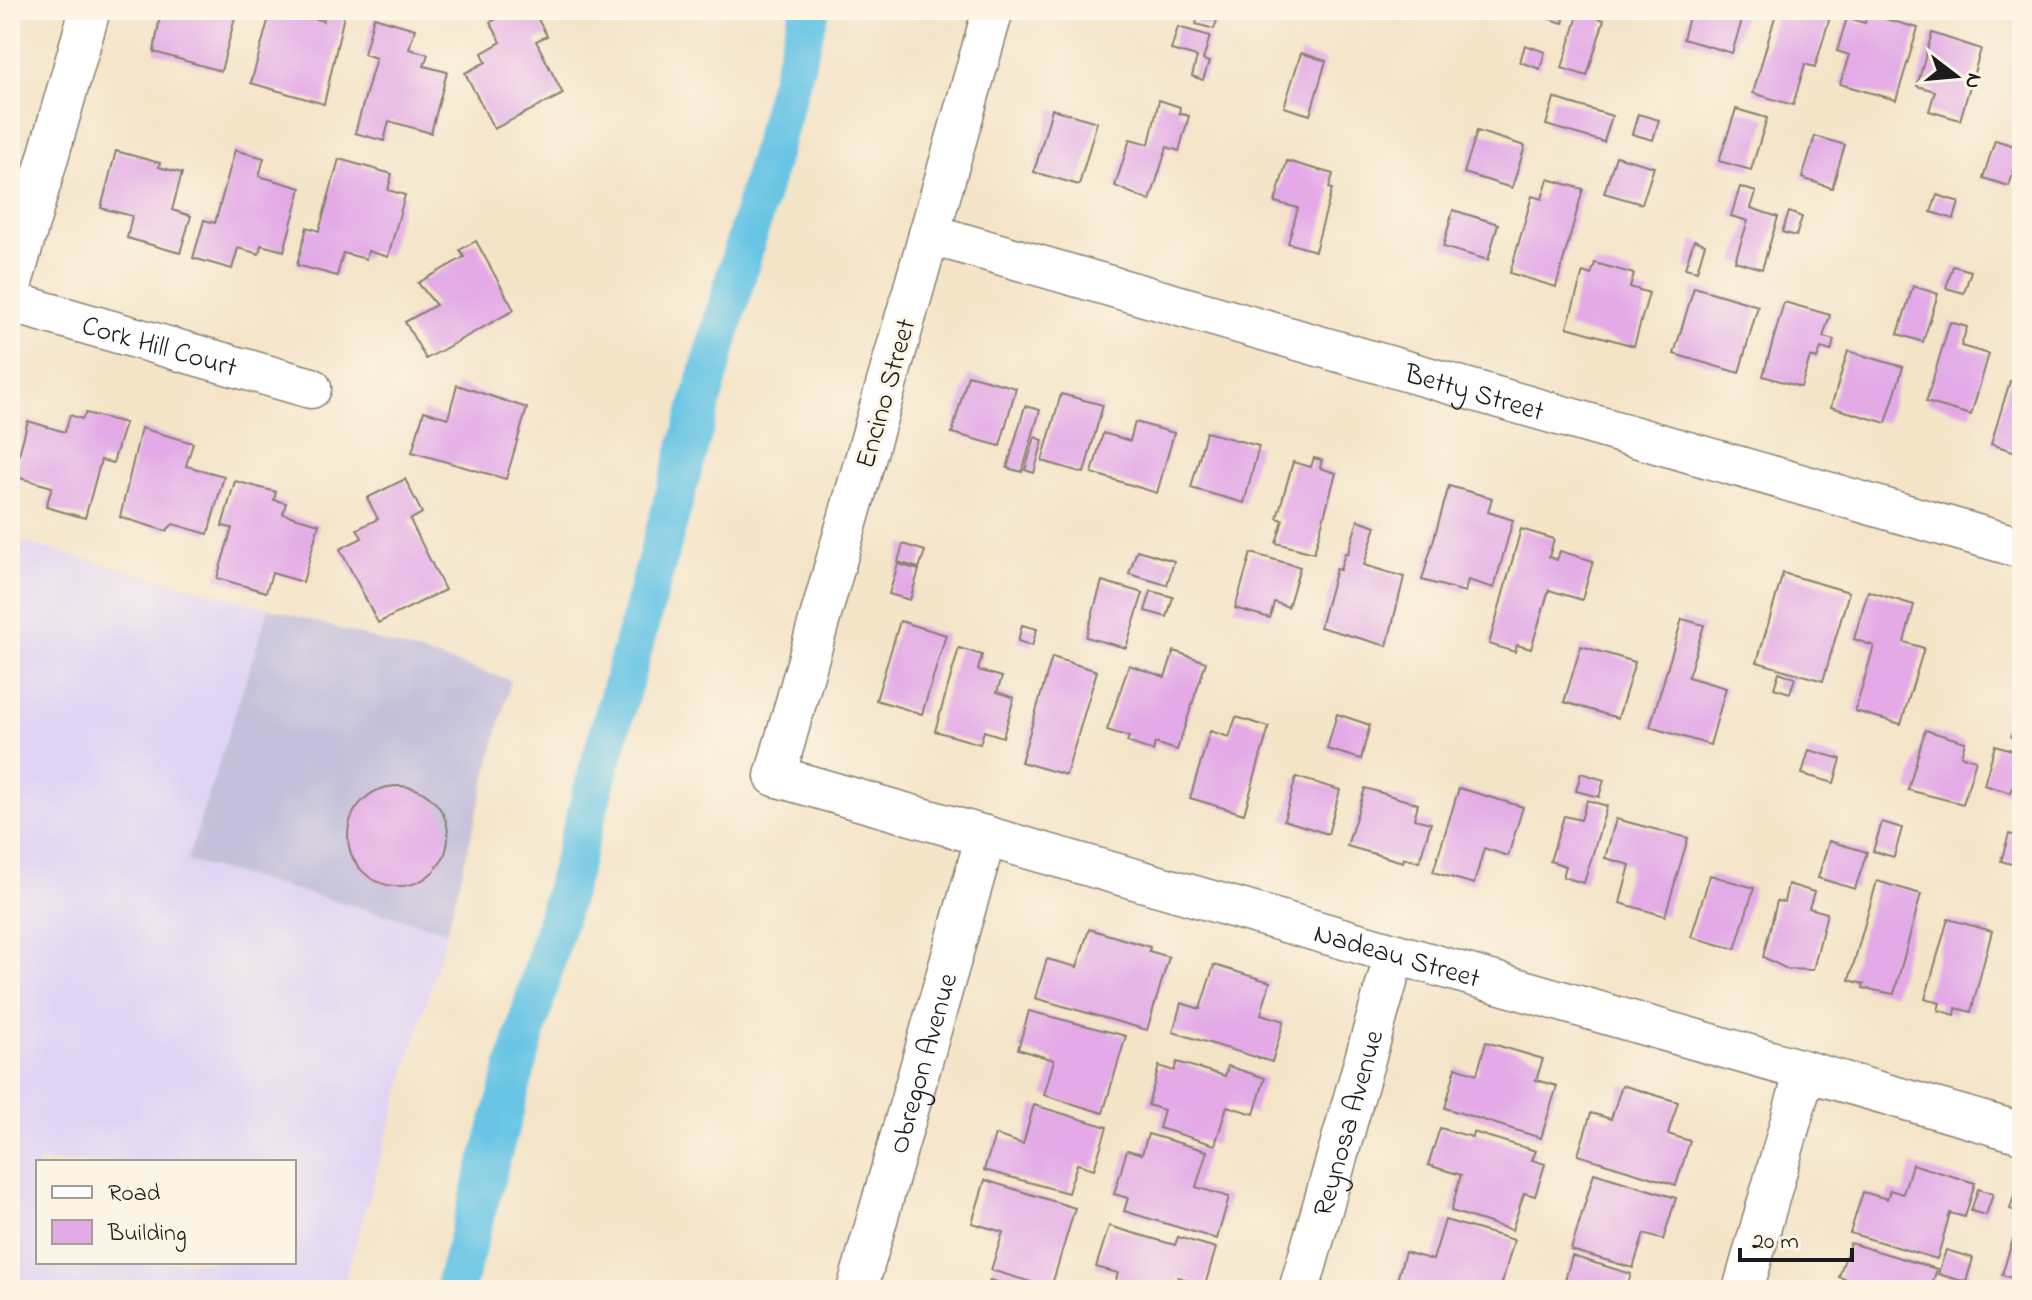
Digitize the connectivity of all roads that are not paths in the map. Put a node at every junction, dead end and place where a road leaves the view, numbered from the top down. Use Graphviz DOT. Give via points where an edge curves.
graph roads {
  1 [pos="90,10"];
  2 [pos="993,10"];
  3 [pos="929,234"];
  4 [pos="10,290"];
  5 [pos="10,302"];
  6 [pos="311,388"];
  7 [pos="2022,548"];
  8 [pos="775,776"];
  9 [pos="986,836"];
  10 [pos="1395,954"];
  11 [pos="1805,1071"];
  12 [pos="2022,1133"];
  13 [pos="857,1290"];
  14 [pos="1299,1290"];
  15 [pos="1743,1290"];
  1 -- 4 [label="street"];
  2 -- 3 [label="street, Encino Street"];
  3 -- 7 [label="street, Betty Street"];
  3 -- 8 [label="street, Encino Street"];
  5 -- 6 [label="street, Cork Hill Court"];
  8 -- 9 [label="street, Nadeau Street"];
  9 -- 10 [label="street, Nadeau Street"];
  9 -- 13 [label="street, Obregon Avenue"];
  10 -- 11 [label="street, Nadeau Street"];
  10 -- 14 [label="street, Reynosa Avenue"];
  11 -- 12 [label="street, Nadeau Street"];
  11 -- 15 [label="street"];
}
